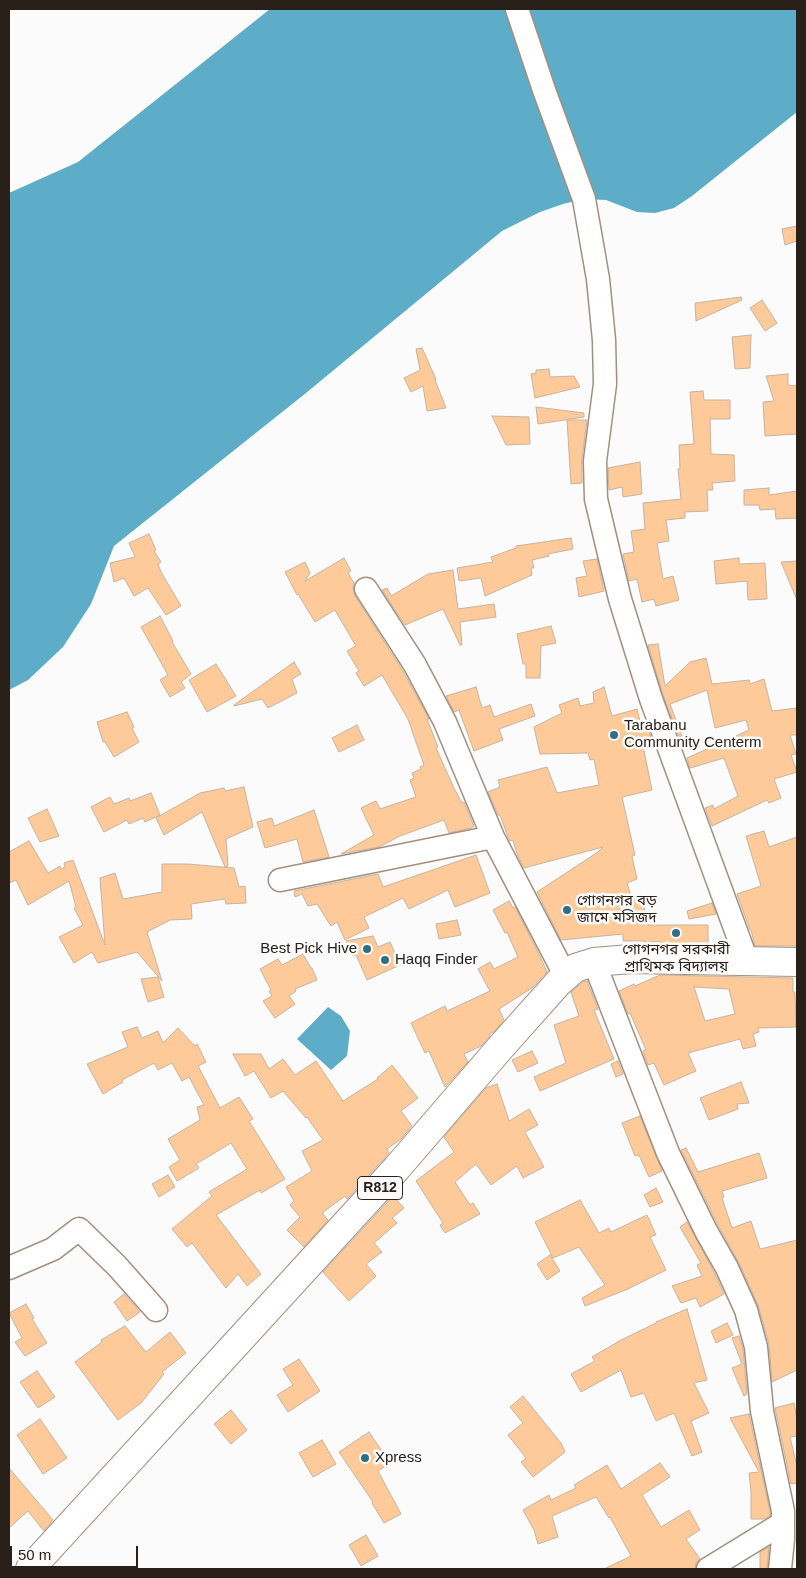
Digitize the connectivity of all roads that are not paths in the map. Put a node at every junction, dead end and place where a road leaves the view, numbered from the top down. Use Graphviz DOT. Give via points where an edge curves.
graph roads {
  1 [pos="517,9"];
  2 [pos="366,589"];
  3 [pos="494,837"];
  4 [pos="280,880"];
  5 [pos="747,961"];
  6 [pos="594,962"];
  7 [pos="797,962"];
  8 [pos="566,977"];
  9 [pos="9,1268"];
  10 [pos="156,1310"];
  11 [pos="783,1523"];
  12 [pos="30,1569"];
  13 [pos="708,1569"];
  14 [pos="780,1569"];
  1 -- 5 [label="street" via="584,199 598,279 605,384 595,461 596,499 620,599 652,699"];
  2 -- 3 [label="street" via="415,665 445,722"];
  3 -- 4 [label="street"];
  3 -- 8 [label="street"];
  5 -- 6 [label="main road, R812" via="631,959"];
  5 -- 7 [label="main road, R812"];
  6 -- 8 [label="main road, R812" via="576,968"];
  6 -- 11 [label="street" via="668,1153 746,1310 756,1347 762,1411 784,1511"];
  8 -- 12 [label="main road, R812" via="506,1041 390,1176"];
  9 -- 10 [label="street" via="53,1250 78,1228"];
  11 -- 13 [label="street"];
  11 -- 14 [label="street"];
}
